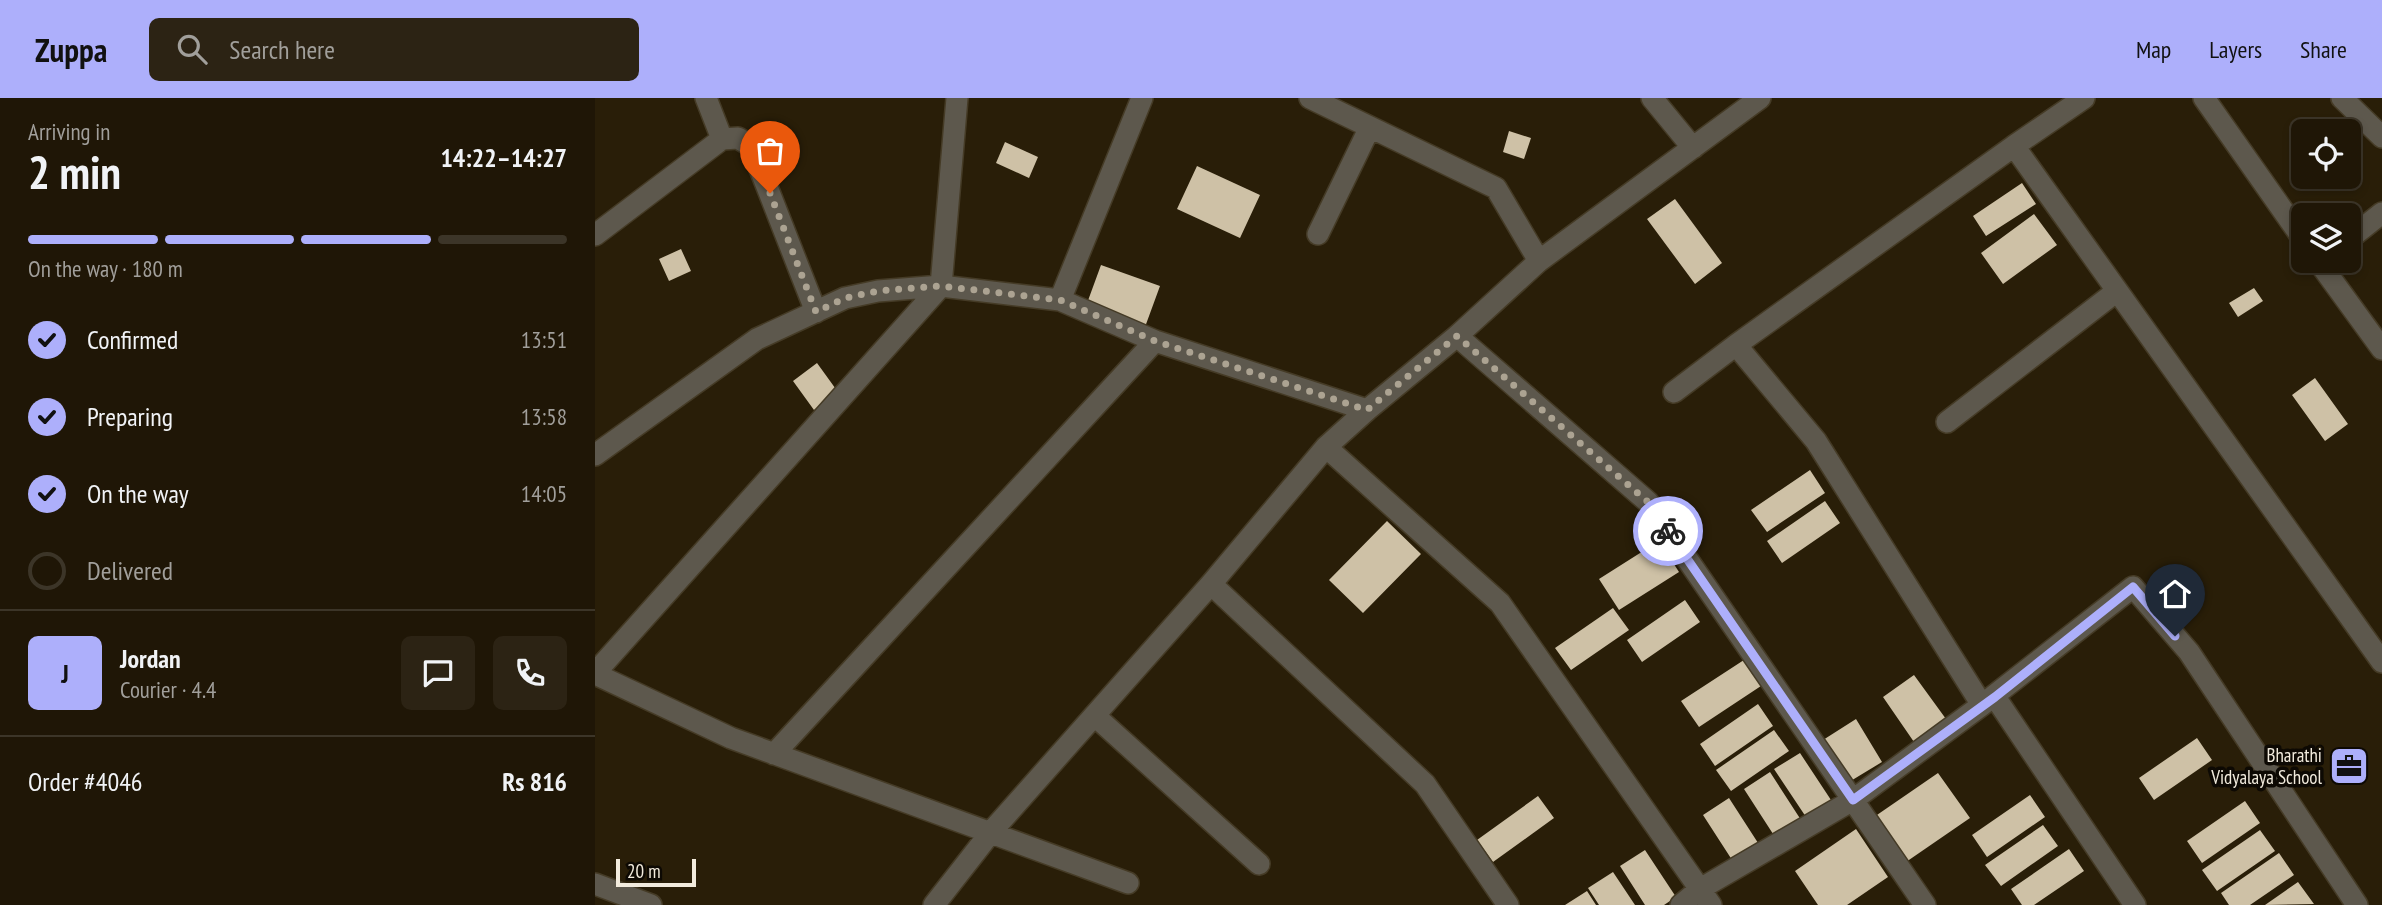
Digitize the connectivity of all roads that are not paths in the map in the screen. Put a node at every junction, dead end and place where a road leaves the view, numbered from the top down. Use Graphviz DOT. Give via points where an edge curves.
graph roads {
  1 [pos="706,98"];
  2 [pos="957,98"];
  3 [pos="1142,98"];
  4 [pos="1310,98"];
  5 [pos="1652,98"];
  6 [pos="1760,98"];
  7 [pos="2084,98"];
  8 [pos="2204,98"];
  9 [pos="2342,98"];
  10 [pos="1370,127"];
  11 [pos="2382,137"];
  12 [pos="722,139"];
  13 [pos="2014,146"];
  14 [pos="1693,148"];
  15 [pos="2382,213"];
  16 [pos="2291,222"];
  17 [pos="2361,230"];
  18 [pos="1318,234"];
  19 [pos="595,235"];
  20 [pos="1539,261"];
  21 [pos="2328,273"];
  22 [pos="941,286"];
  23 [pos="2117,291"];
  24 [pos="1060,300"];
  25 [pos="816,312"];
  26 [pos="1457,336"];
  27 [pos="1155,341"];
  28 [pos="1735,345"];
  29 [pos="2382,349"];
  30 [pos="1674,391"];
  31 [pos="1367,410"];
  32 [pos="1947,422"];
  33 [pos="1326,447"];
  34 [pos="595,455"];
  35 [pos="1211,584"];
  36 [pos="2382,662"];
  37 [pos="595,674"];
  38 [pos="1989,701"];
  39 [pos="1094,716"];
  40 [pos="774,754"];
  41 [pos="1853,800"];
  42 [pos="991,832"];
  43 [pos="1259,863"];
  44 [pos="1128,883"];
  45 [pos="595,884"];
  46 [pos="1706,897"];
  47 [pos="651,905"];
  48 [pos="934,905"];
  49 [pos="1508,905"];
  50 [pos="1681,905"];
  51 [pos="1925,905"];
  52 [pos="2135,905"];
  53 [pos="2357,905"];
  1 -- 12 [label="street"];
  2 -- 22 [label="street"];
  3 -- 24 [label="street"];
  4 -- 10 [label="street"];
  5 -- 14 [label="street"];
  6 -- 14 [label="street"];
  7 -- 13 [label="street"];
  8 -- 16 [label="street"];
  9 -- 11 [label="street"];
  10 -- 18 [label="street"];
  10 -- 20 [label="street" via="1496,188"];
  12 -- 19 [label="street"];
  12 -- 25 [label="street" via="738,138 751,146"];
  13 -- 23 [label="street"];
  13 -- 28 [label="street"];
  14 -- 20 [label="street"];
  15 -- 17 [label="street"];
  20 -- 26 [label="street"];
  21 -- 29 [label="street"];
  22 -- 24 [label="street"];
  22 -- 25 [label="street" via="878,291 845,298"];
  22 -- 37 [label="street"];
  23 -- 32 [label="street"];
  23 -- 36 [label="street"];
  24 -- 27 [label="street"];
  25 -- 34 [label="street" via="757,339"];
  26 -- 31 [label="street"];
  26 -- 41 [label="street" via="1648,502"];
  27 -- 31 [label="street"];
  27 -- 40 [label="street"];
  28 -- 30 [label="street"];
  28 -- 38 [label="street" via="1816,441"];
  31 -- 33 [label="street"];
  33 -- 35 [label="street"];
  33 -- 46 [label="street" via="1500,603"];
  35 -- 39 [label="street"];
  35 -- 49 [label="street" via="1425,784"];
  37 -- 40 [label="street"];
  38 -- 41 [label="street"];
  38 -- 52 [label="street"];
  38 -- 53 [label="street" via="2133,587 2189,652"];
  39 -- 42 [label="street"];
  39 -- 43 [label="street"];
  40 -- 42 [label="street"];
  41 -- 46 [label="street"];
  41 -- 51 [label="street"];
  42 -- 44 [label="street"];
  42 -- 48 [label="street"];
  45 -- 47 [label="street"];
  46 -- 50 [label="street"];
}
